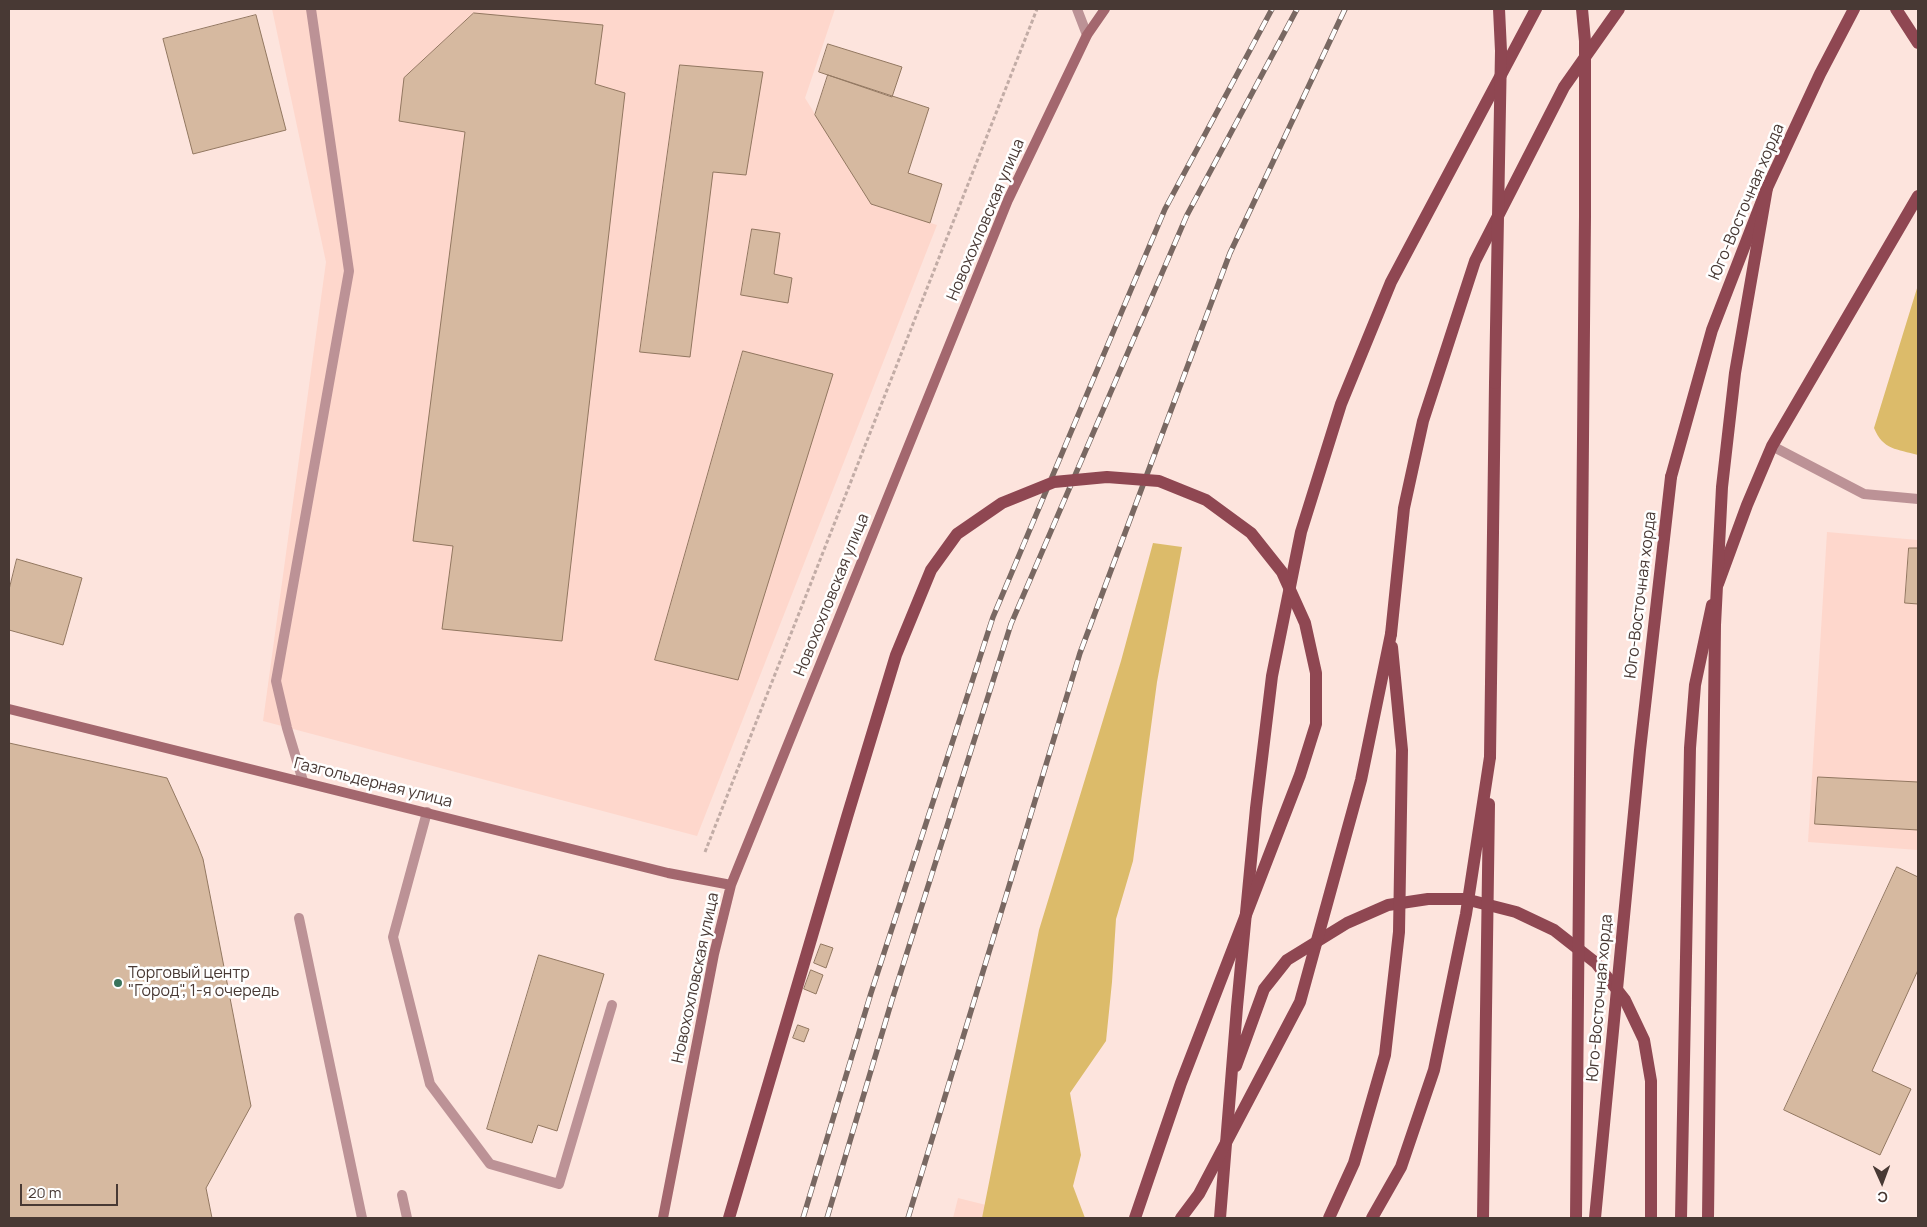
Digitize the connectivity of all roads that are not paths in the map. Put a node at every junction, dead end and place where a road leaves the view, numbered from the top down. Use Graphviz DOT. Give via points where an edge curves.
graph roads {
  1 [pos="311,9"];
  2 [pos="1077,9"];
  3 [pos="1104,9"];
  4 [pos="1499,9"];
  5 [pos="1536,9"];
  6 [pos="1582,9"];
  7 [pos="1619,9"];
  8 [pos="1854,9"];
  9 [pos="1896,9"];
  10 [pos="1087,35"];
  11 [pos="1918,43"];
  12 [pos="1767,188"];
  13 [pos="1918,196"];
  14 [pos="1772,446"];
  15 [pos="1918,499"];
  16 [pos="1391,634"];
  17 [pos="9,709"];
  18 [pos="1490,757"];
  19 [pos="303,781"];
  20 [pos="427,812"];
  21 [pos="731,885"];
  22 [pos="299,918"];
  23 [pos="612,1005"];
  24 [pos="1231,1080"];
  25 [pos="402,1195"];
  26 [pos="362,1218"];
  27 [pos="407,1218"];
  28 [pos="663,1218"];
  29 [pos="729,1218"];
  30 [pos="1135,1218"];
  31 [pos="1181,1218"];
  32 [pos="1220,1218"];
  33 [pos="1329,1218"];
  34 [pos="1372,1218"];
  35 [pos="1483,1218"];
  36 [pos="1576,1218"];
  37 [pos="1595,1218"];
  38 [pos="1650,1218"];
  39 [pos="1681,1218"];
  40 [pos="1708,1218"];
  1 -- 19 [label="lane" via="349,271 276,681"];
  2 -- 10 [label="lane"];
  3 -- 10 [label="street, Новохохловская улица"];
  4 -- 18 [label="main road, bridge" via="1502,51"];
  5 -- 24 [label="main road" via="1391,282 1341,404 1301,532 1272,676 1256,808"];
  6 -- 36 [label="main road, Юго-Восточная хорда, bridge" via="1585,41 1585,216"];
  7 -- 16 [label="main road, bridge" via="1564,87 1475,261 1423,421 1404,508"];
  8 -- 12 [label="main road, Юго-Восточная хорда"];
  9 -- 11 [label="main road"];
  10 -- 21 [label="street, Новохохловская улица" via="1008,200"];
  12 -- 37 [label="main road, Юго-Восточная хорда, bridge" via="1712,330 1671,477 1640,750"];
  12 -- 40 [label="main road, bridge" via="1735,372 1722,487 1715,625"];
  13 -- 14 [label="main road"];
  14 -- 15 [label="lane" via="1864,494"];
  14 -- 39 [label="main road" via="1716,591 1695,685 1690,748"];
  16 -- 31 [label="main road, bridge" via="1361,780 1300,1002 1200,1194"];
  16 -- 33 [label="main road, bridge" via="1402,750 1399,932 1385,1055 1354,1163"];
  17 -- 19 [label="street, Газгольдерная улица"];
  18 -- 34 [label="main road, bridge" via="1466,914 1434,1070 1401,1168"];
  18 -- 35 [label="main road, bridge"];
  19 -- 20 [label="street, Газгольдерная улица"];
  20 -- 21 [label="street, Газгольдерная улица" via="668,873"];
  20 -- 23 [label="lane" via="393,936 430,1084 490,1164 559,1184"];
  21 -- 28 [label="street, Новохохловская улица" via="714,954"];
  22 -- 26 [label="lane"];
  24 -- 32 [label="main road"];
  24 -- 38 [label="main road, bridge" via="1264,989 1287,960 1347,923 1388,905 1428,899 1465,899 1516,912 1554,930 1596,962 1625,1000 1644,1040 1651,1082"];
  25 -- 27 [label="lane"];
  29 -- 30 [label="main road, bridge" via="896,655 931,570 957,534 1002,503 1054,482 1107,477 1159,481 1206,500 1251,533 1282,572 1305,623 1316,673 1316,724 1300,775 1182,1083"];
}
